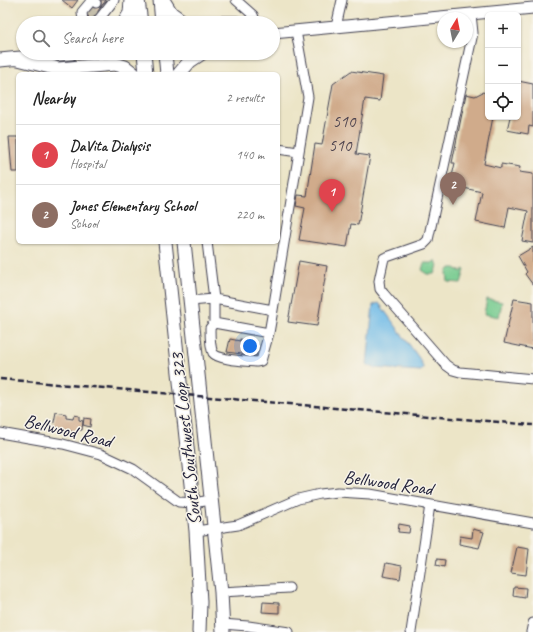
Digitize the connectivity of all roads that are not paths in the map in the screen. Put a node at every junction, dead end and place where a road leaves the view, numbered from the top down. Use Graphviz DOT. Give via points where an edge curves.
graph roads {
  1 [pos="131,0"];
  2 [pos="138,0"];
  3 [pos="161,0"];
  4 [pos="236,0"];
  5 [pos="248,0"];
  6 [pos="342,0"];
  7 [pos="533,8"];
  8 [pos="100,10"];
  9 [pos="247,10"];
  10 [pos="473,14"];
  11 [pos="82,16"];
  12 [pos="128,16"];
  13 [pos="140,16"];
  14 [pos="162,16"];
  15 [pos="175,16"];
  16 [pos="253,16"];
  17 [pos="437,17"];
  18 [pos="336,27"];
  19 [pos="296,31"];
  20 [pos="280,32"];
  21 [pos="470,48"];
  22 [pos="16,59"];
  23 [pos="0,60"];
  24 [pos="22,60"];
  25 [pos="145,60"];
  26 [pos="166,60"];
  27 [pos="192,60"];
  28 [pos="131,72"];
  29 [pos="146,72"];
  30 [pos="167,72"];
  31 [pos="181,72"];
  32 [pos="280,149"];
  33 [pos="298,152"];
  34 [pos="165,244"];
  35 [pos="184,244"];
  36 [pos="207,244"];
  37 [pos="214,299"];
  38 [pos="190,301"];
  39 [pos="273,310"];
  40 [pos="214,323"];
  41 [pos="269,333"];
  42 [pos="533,379"];
  43 [pos="0,433"];
  44 [pos="211,500"];
  45 [pos="193,503"];
  46 [pos="430,505"];
  47 [pos="533,523"];
  48 [pos="214,528"];
  49 [pos="196,531"];
  50 [pos="289,588"];
  51 [pos="221,592"];
  52 [pos="533,623"];
  53 [pos="222,628"];
  54 [pos="199,632"];
  55 [pos="289,632"];
  56 [pos="411,632"];
  57 [pos="531,632"];
  1 -- 12 [label="highway"];
  2 -- 13 [label="highway"];
  3 -- 14 [label="highway"];
  3 -- 15 [label="highway"];
  4 -- 9 [label="street"];
  5 -- 9 [label="street"];
  6 -- 18 [label="street"];
  7 -- 10 [label="main road"];
  8 -- 11 [label="street" via="82,12"];
  9 -- 16 [label="street"];
  17 -- 18 [label="main road"];
  18 -- 19 [label="main road"];
  19 -- 20 [label="main road"];
  19 -- 33 [label="street" via="308,97"];
  21 -- 42 [label="street" via="428,240 424,244 384,258 379,285 384,294 452,370"];
  22 -- 23 [label="highway"];
  24 -- 28 [label="highway" via="58,69 114,64"];
  25 -- 29 [label="highway"];
  26 -- 30 [label="highway"];
  27 -- 31 [label="highway"];
  32 -- 33 [label="street"];
  33 -- 39 [label="street"];
  34 -- 45 [label="highway, South Southwest Loop 323"];
  35 -- 38 [label="highway, South Southwest Loop 323"];
  36 -- 37 [label="street"];
  37 -- 38 [label="street"];
  37 -- 39 [label="street"];
  37 -- 40 [label="street"];
  38 -- 44 [label="highway, South Southwest Loop 323"];
  39 -- 41 [label="street"];
  40 -- 41 [label="street"];
  40 -- 41 [label="street" via="210,328 212,350 214,354 223,358 261,361"];
  43 -- 45 [label="street, Bellwood Road" via="63,444 101,454 133,469 173,500"];
  44 -- 45 [label="street, Bellwood Road"];
  44 -- 48 [label="highway, South Southwest Loop 323"];
  45 -- 49 [label="highway, South Southwest Loop 323"];
  46 -- 47 [label="street, Bellwood Road"];
  46 -- 48 [label="street, Bellwood Road" via="364,493 330,492 298,499 246,523"];
  46 -- 56 [label="street"];
  48 -- 49 [label="street, Bellwood Road"];
  48 -- 51 [label="highway, South Southwest Loop 323"];
  49 -- 54 [label="highway, South Southwest Loop 323"];
  50 -- 51 [label="street"];
  51 -- 53 [label="highway, South Southwest Loop 323"];
  52 -- 57 [label="street"];
  53 -- 55 [label="street" via="248,626"];
}
